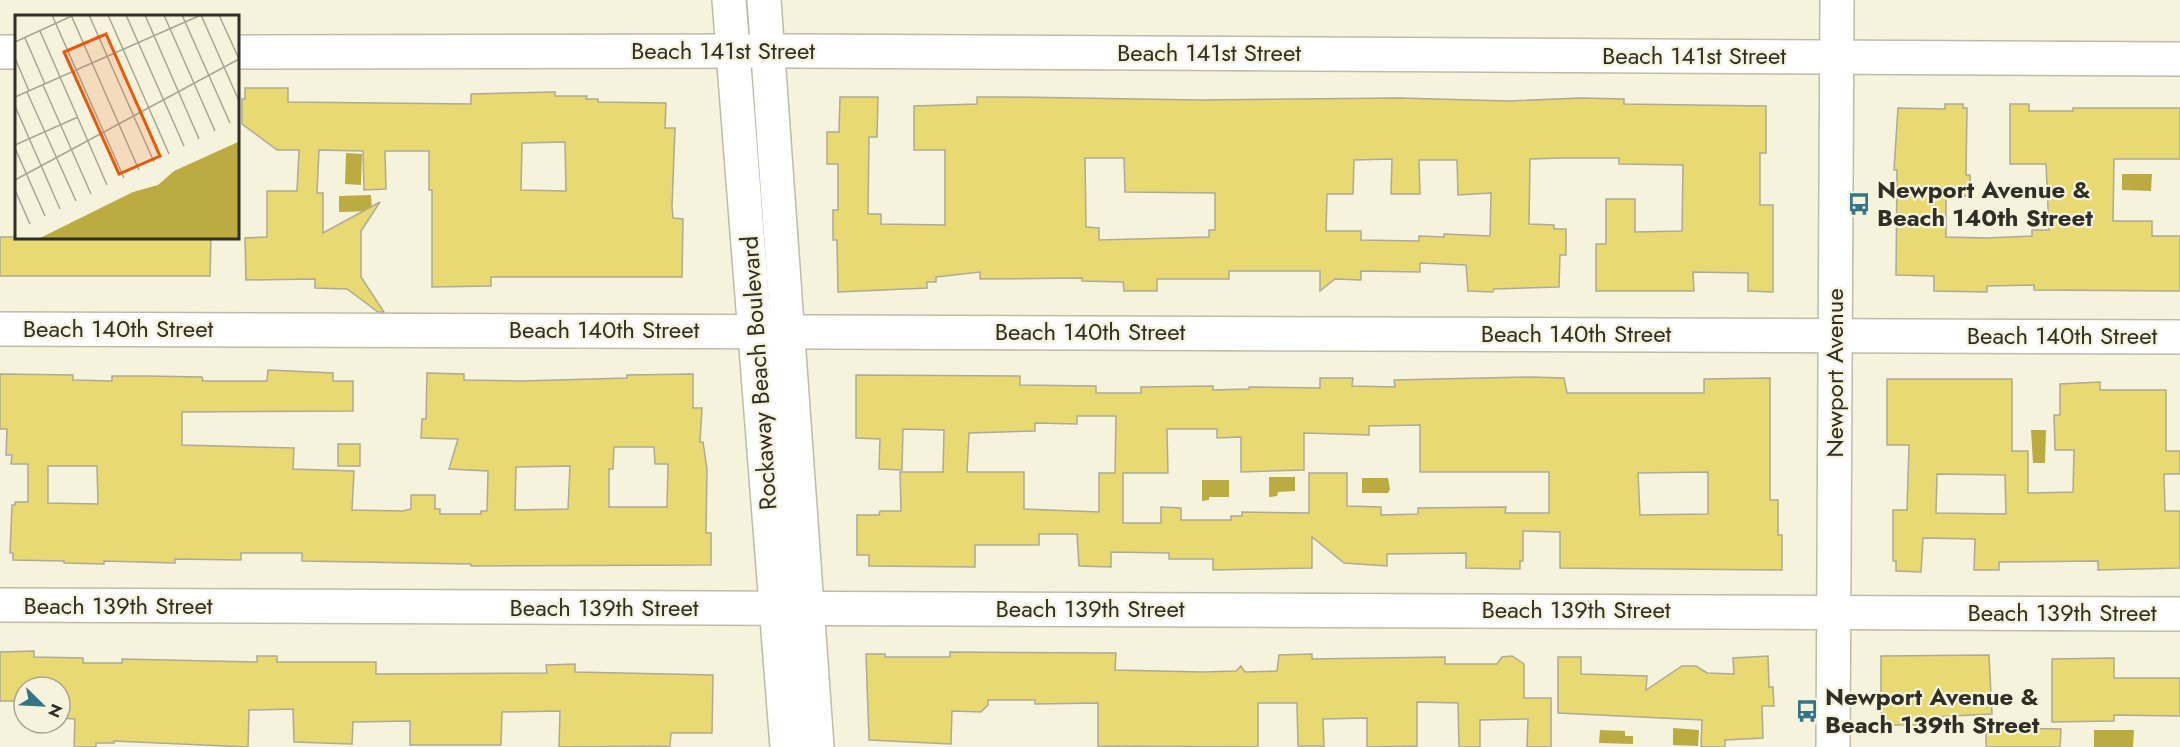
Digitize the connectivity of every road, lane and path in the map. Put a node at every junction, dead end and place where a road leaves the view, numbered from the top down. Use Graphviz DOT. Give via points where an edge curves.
graph roads {
  1 [pos="729,0"];
  2 [pos="764,0"];
  3 [pos="1837,0"];
  4 [pos="733,51"];
  5 [pos="766,51"];
  6 [pos="238,52"];
  7 [pos="1837,57"];
  8 [pos="2180,59"];
  9 [pos="0,329"];
  10 [pos="771,330"];
  11 [pos="1835,335"];
  12 [pos="2180,337"];
  13 [pos="0,605"];
  14 [pos="793,609"];
  15 [pos="1833,611"];
  16 [pos="2180,614"];
  17 [pos="787,747"];
  18 [pos="817,747"];
  19 [pos="1833,747"];
  1 -- 4 [label="street, Rockaway Beach Boulevard"];
  2 -- 5 [label="street, Rockaway Beach Boulevard"];
  3 -- 7 [label="street, Newport Avenue"];
  4 -- 5 [label="street, Beach 141st Street"];
  4 -- 6 [label="street, Beach 141st Street"];
  4 -- 10 [label="street, Rockaway Beach Boulevard"];
  5 -- 7 [label="street, Beach 141st Street"];
  5 -- 10 [label="street, Rockaway Beach Boulevard"];
  7 -- 8 [label="street, Beach 141st Street"];
  7 -- 11 [label="street, Newport Avenue"];
  9 -- 10 [label="street, Beach 140th Street"];
  10 -- 11 [label="street, Beach 140th Street"];
  10 -- 14 [label="street, Rockaway Beach Boulevard"];
  11 -- 12 [label="street, Beach 140th Street"];
  11 -- 15 [label="street, Newport Avenue"];
  13 -- 14 [label="street, Beach 139th Street"];
  14 -- 15 [label="street, Beach 139th Street"];
  14 -- 17 [label="street, Rockaway Beach Boulevard"];
  14 -- 18 [label="street, Rockaway Beach Boulevard"];
  15 -- 16 [label="street, Beach 139th Street"];
  15 -- 19 [label="street, Newport Avenue"];
}
